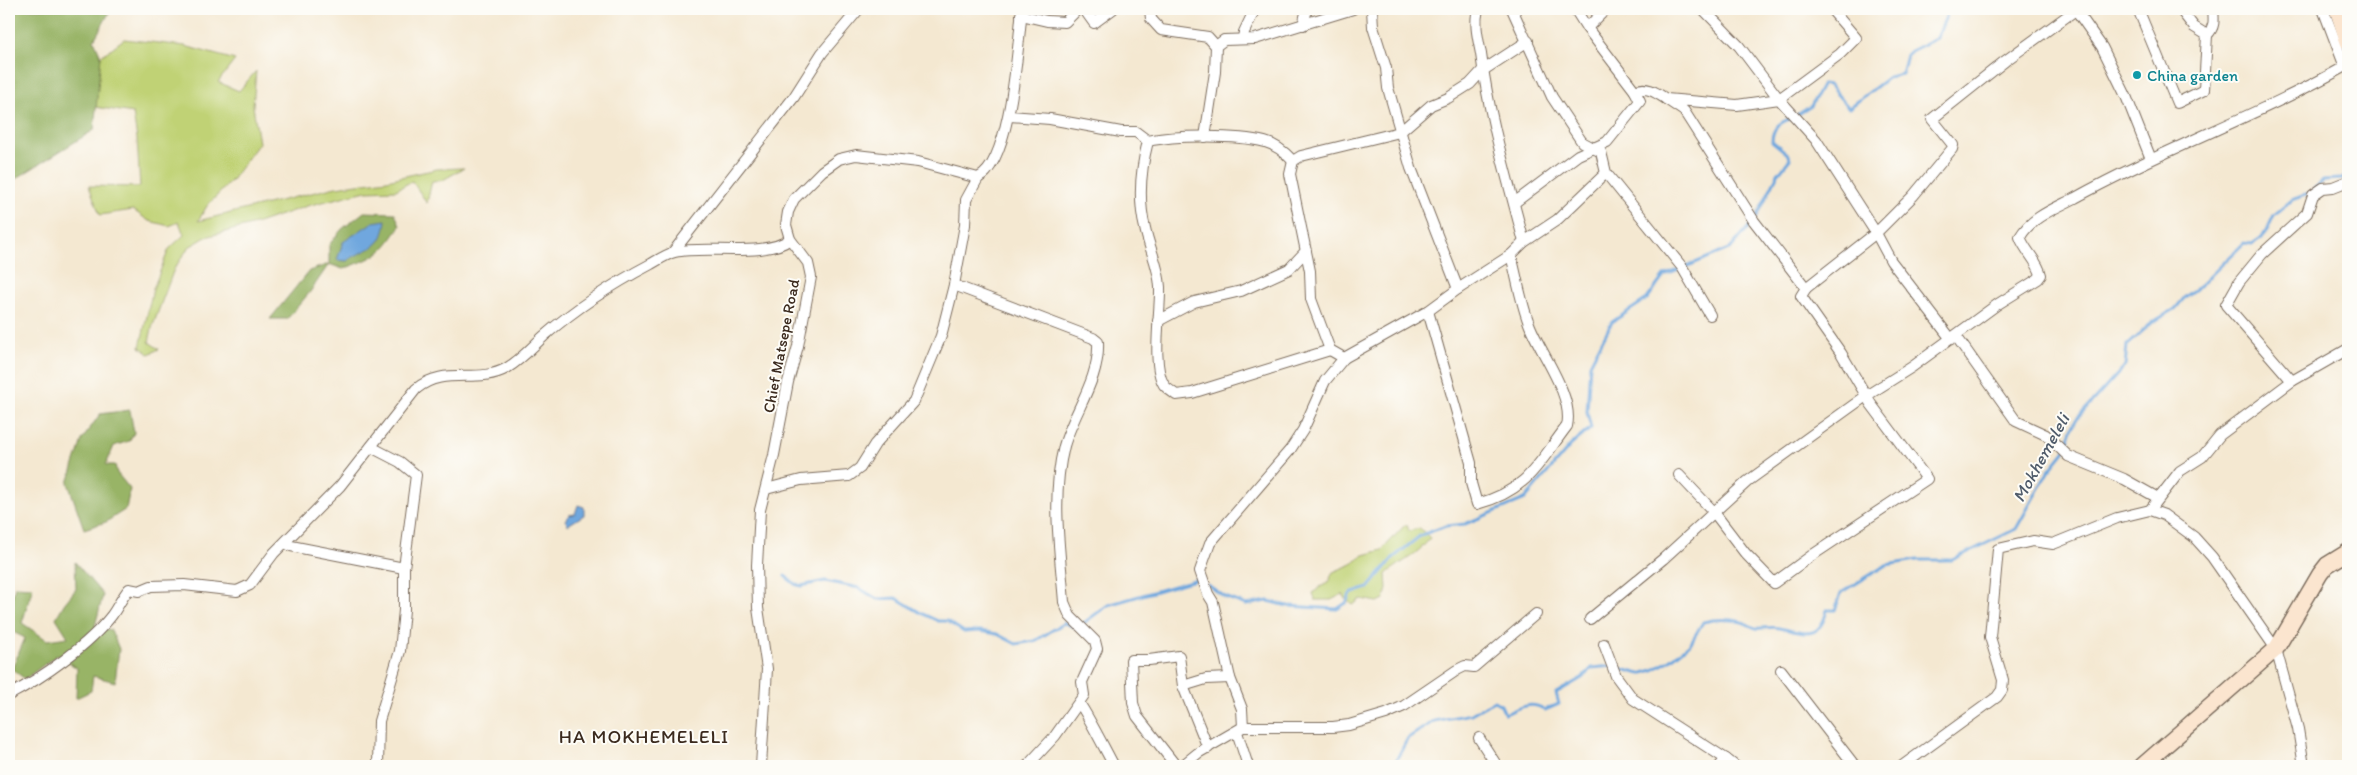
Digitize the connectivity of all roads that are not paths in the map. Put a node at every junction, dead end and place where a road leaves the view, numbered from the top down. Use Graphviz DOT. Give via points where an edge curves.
graph roads {
  1 [pos="859,9"];
  2 [pos="1078,9"];
  3 [pos="1084,9"];
  4 [pos="1112,9"];
  5 [pos="1150,9"];
  6 [pos="1255,9"];
  7 [pos="1307,9"];
  8 [pos="1353,9"];
  9 [pos="1372,9"];
  10 [pos="1478,9"];
  11 [pos="1512,9"];
  12 [pos="1574,9"];
  13 [pos="1606,9"];
  14 [pos="1703,9"];
  15 [pos="1831,9"];
  16 [pos="2138,9"];
  17 [pos="2180,9"];
  18 [pos="2212,9"];
  19 [pos="2323,9"];
  20 [pos="2337,9"];
  21 [pos="2076,10"];
  22 [pos="1022,12"];
  23 [pos="1303,25"];
  24 [pos="1588,28"];
  25 [pos="2207,35"];
  26 [pos="1243,38"];
  27 [pos="1528,41"];
  28 [pos="2348,42"];
  29 [pos="1216,46"];
  30 [pos="2346,66"];
  31 [pos="1482,72"];
  32 [pos="1635,91"];
  33 [pos="1666,99"];
  34 [pos="1779,99"];
  35 [pos="1009,116"];
  36 [pos="1400,132"];
  37 [pos="1205,137"];
  38 [pos="1148,141"];
  39 [pos="1595,148"];
  40 [pos="2151,159"];
  41 [pos="1293,162"];
  42 [pos="1606,173"];
  43 [pos="978,178"];
  44 [pos="2348,181"];
  45 [pos="1514,203"];
  46 [pos="1876,233"];
  47 [pos="790,239"];
  48 [pos="1524,242"];
  49 [pos="1306,250"];
  50 [pos="673,252"];
  51 [pos="1512,255"];
  52 [pos="954,285"];
  53 [pos="1806,288"];
  54 [pos="1458,289"];
  55 [pos="1428,311"];
  56 [pos="1710,315"];
  57 [pos="1158,321"];
  58 [pos="1953,338"];
  59 [pos="2348,349"];
  60 [pos="1330,350"];
  61 [pos="1344,358"];
  62 [pos="2292,382"];
  63 [pos="1866,396"];
  64 [pos="371,447"];
  65 [pos="1679,475"];
  66 [pos="766,489"];
  67 [pos="2158,498"];
  68 [pos="2150,510"];
  69 [pos="1713,511"];
  70 [pos="286,543"];
  71 [pos="2348,552"];
  72 [pos="404,568"];
  73 [pos="1536,614"];
  74 [pos="1590,619"];
  75 [pos="1604,644"];
  76 [pos="2276,649"];
  77 [pos="1781,670"];
  78 [pos="1230,678"];
  79 [pos="1183,686"];
  80 [pos="9,695"];
  81 [pos="1079,703"];
  82 [pos="1240,730"];
  83 [pos="1479,738"];
  84 [pos="1208,748"];
  85 [pos="1723,762"];
  86 [pos="378,766"];
  87 [pos="761,766"];
  88 [pos="1027,766"];
  89 [pos="1114,766"];
  90 [pos="1176,766"];
  91 [pos="1182,766"];
  92 [pos="1248,766"];
  93 [pos="1497,766"];
  94 [pos="1735,766"];
  95 [pos="1856,766"];
  96 [pos="1902,766"];
  97 [pos="2142,766"];
  98 [pos="2304,766"];
  1 -- 50 [label="street" via="822,52 794,97"];
  2 -- 22 [label="street" via="1065,22 1048,22"];
  3 -- 4 [label="street" via="1094,23"];
  5 -- 29 [label="street" via="1151,19 1161,30 1208,37"];
  6 -- 26 [label="street"];
  7 -- 23 [label="street"];
  8 -- 23 [label="street"];
  9 -- 36 [label="street" via="1373,27"];
  10 -- 31 [label="street" via="1475,20"];
  11 -- 27 [label="street"];
  12 -- 24 [label="street"];
  13 -- 24 [label="street"];
  14 -- 34 [label="street" via="1739,46"];
  15 -- 34 [label="street" via="1856,38 1840,54"];
  16 -- 25 [label="street" via="2177,103 2204,90"];
  17 -- 25 [label="street" via="2194,26"];
  18 -- 25 [label="street" via="2214,21"];
  19 -- 30 [label="street"];
  20 -- 28 [label="street"];
  21 -- 40 [label="street" via="2102,47"];
  21 -- 46 [label="street" via="1932,119 1952,149 1913,196"];
  22 -- 35 [label="street"];
  23 -- 26 [label="street" via="1255,39"];
  24 -- 32 [label="street"];
  26 -- 29 [label="street" via="1224,40"];
  27 -- 31 [label="street"];
  27 -- 39 [label="street" via="1552,97 1571,128 1582,142"];
  29 -- 37 [label="street"];
  30 -- 40 [label="street"];
  31 -- 36 [label="street" via="1470,84 1431,105"];
  31 -- 45 [label="street"];
  32 -- 33 [label="street" via="1640,88 1653,91"];
  32 -- 39 [label="street" via="1640,100 1607,142"];
  33 -- 34 [label="street" via="1737,105"];
  33 -- 53 [label="street" via="1684,110 1754,221"];
  34 -- 46 [label="street" via="1816,140"];
  35 -- 38 [label="street" via="1136,132"];
  35 -- 43 [label="street" via="993,163 989,171"];
  36 -- 41 [label="street" via="1300,156"];
  36 -- 54 [label="street"];
  37 -- 38 [label="street"];
  37 -- 41 [label="street" via="1265,142 1283,150"];
  38 -- 57 [label="street" via="1141,194 1145,228 1153,249 1160,287"];
  39 -- 42 [label="street" via="1601,152"];
  39 -- 45 [label="street" via="1578,156"];
  40 -- 58 [label="street" via="2032,221 2020,237 2041,275"];
  41 -- 49 [label="street" via="1290,174"];
  42 -- 48 [label="street" via="1557,220"];
  42 -- 56 [label="street" via="1682,267"];
  43 -- 47 [label="street" via="918,162 856,155 839,159 794,199 786,226"];
  43 -- 52 [label="street" via="966,200"];
  44 -- 62 [label="street" via="2322,188 2313,195 2307,213 2262,254 2239,282 2226,305"];
  45 -- 48 [label="street"];
  46 -- 53 [label="street"];
  46 -- 58 [label="street" via="1892,261"];
  47 -- 50 [label="street" via="778,246 751,249"];
  47 -- 66 [label="street, Chief Matsepe Road" via="808,263 810,277 800,338"];
  48 -- 51 [label="street"];
  49 -- 57 [label="street" via="1289,269 1241,291 1194,302"];
  49 -- 60 [label="street" via="1311,298"];
  50 -- 64 [label="street" via="619,281 505,369 494,373 436,376 426,380"];
  51 -- 54 [label="street"];
  51 -- 55 [label="street" via="1529,324 1560,385 1569,418 1568,426 1524,482 1495,500 1477,504 1471,483 1471,463"];
  52 -- 66 [label="street" via="941,336 914,401 875,444 860,468 849,476 801,480"];
  52 -- 81 [label="street" via="1054,321 1098,342 1095,370 1065,445 1056,500 1064,602 1070,616 1094,641 1097,649 1082,682 1084,695"];
  53 -- 63 [label="street" via="1801,296"];
  54 -- 55 [label="street"];
  55 -- 61 [label="street"];
  57 -- 60 [label="street" via="1159,363 1164,385 1176,395 1200,391"];
  58 -- 63 [label="street"];
  58 -- 67 [label="street" via="2016,421 2046,435 2068,456"];
  59 -- 62 [label="street"];
  60 -- 61 [label="street"];
  61 -- 78 [label="street" via="1326,381 1290,450 1210,543 1204,559 1200,571 1213,602"];
  62 -- 67 [label="street" via="2220,435 2202,457 2180,471"];
  63 -- 69 [label="street" via="1748,481"];
  63 -- 69 [label="street" via="1927,479 1774,583 1745,553"];
  64 -- 70 [label="street" via="340,486"];
  64 -- 72 [label="street" via="400,462 416,475"];
  65 -- 69 [label="street"];
  66 -- 87 [label="street, Chief Matsepe Road" via="760,510 756,565 758,608 767,669"];
  67 -- 68 [label="street"];
  68 -- 76 [label="street" via="2194,536"];
  68 -- 96 [label="street" via="2117,518 2054,544 2034,541 1998,549 1990,637 2003,680 2002,690 1997,697"];
  69 -- 74 [label="street" via="1663,559"];
  70 -- 72 [label="street"];
  70 -- 80 [label="street" via="264,564 255,580 241,590 184,585 150,586 139,591 129,589 111,616 75,651 36,681"];
  71 -- 76 [label="street" via="2327,565 2320,574"];
  72 -- 86 [label="street" via="400,651 379,721"];
  73 -- 82 [label="street" via="1474,668 1465,666 1457,670 1404,706 1386,714 1333,727"];
  75 -- 85 [label="street" via="1616,676 1633,700"];
  76 -- 97 [label="street"];
  76 -- 98 [label="street" via="2298,729"];
  77 -- 95 [label="street"];
  78 -- 79 [label="street" via="1206,679"];
  78 -- 82 [label="street" via="1242,709"];
  79 -- 84 [label="street"];
  79 -- 90 [label="street" via="1179,656 1131,660 1133,703 1137,716"];
  81 -- 88 [label="street"];
  81 -- 89 [label="street"];
  82 -- 84 [label="street"];
  82 -- 92 [label="street"];
  83 -- 93 [label="street"];
  84 -- 91 [label="street"];
  85 -- 94 [label="street"];
}
